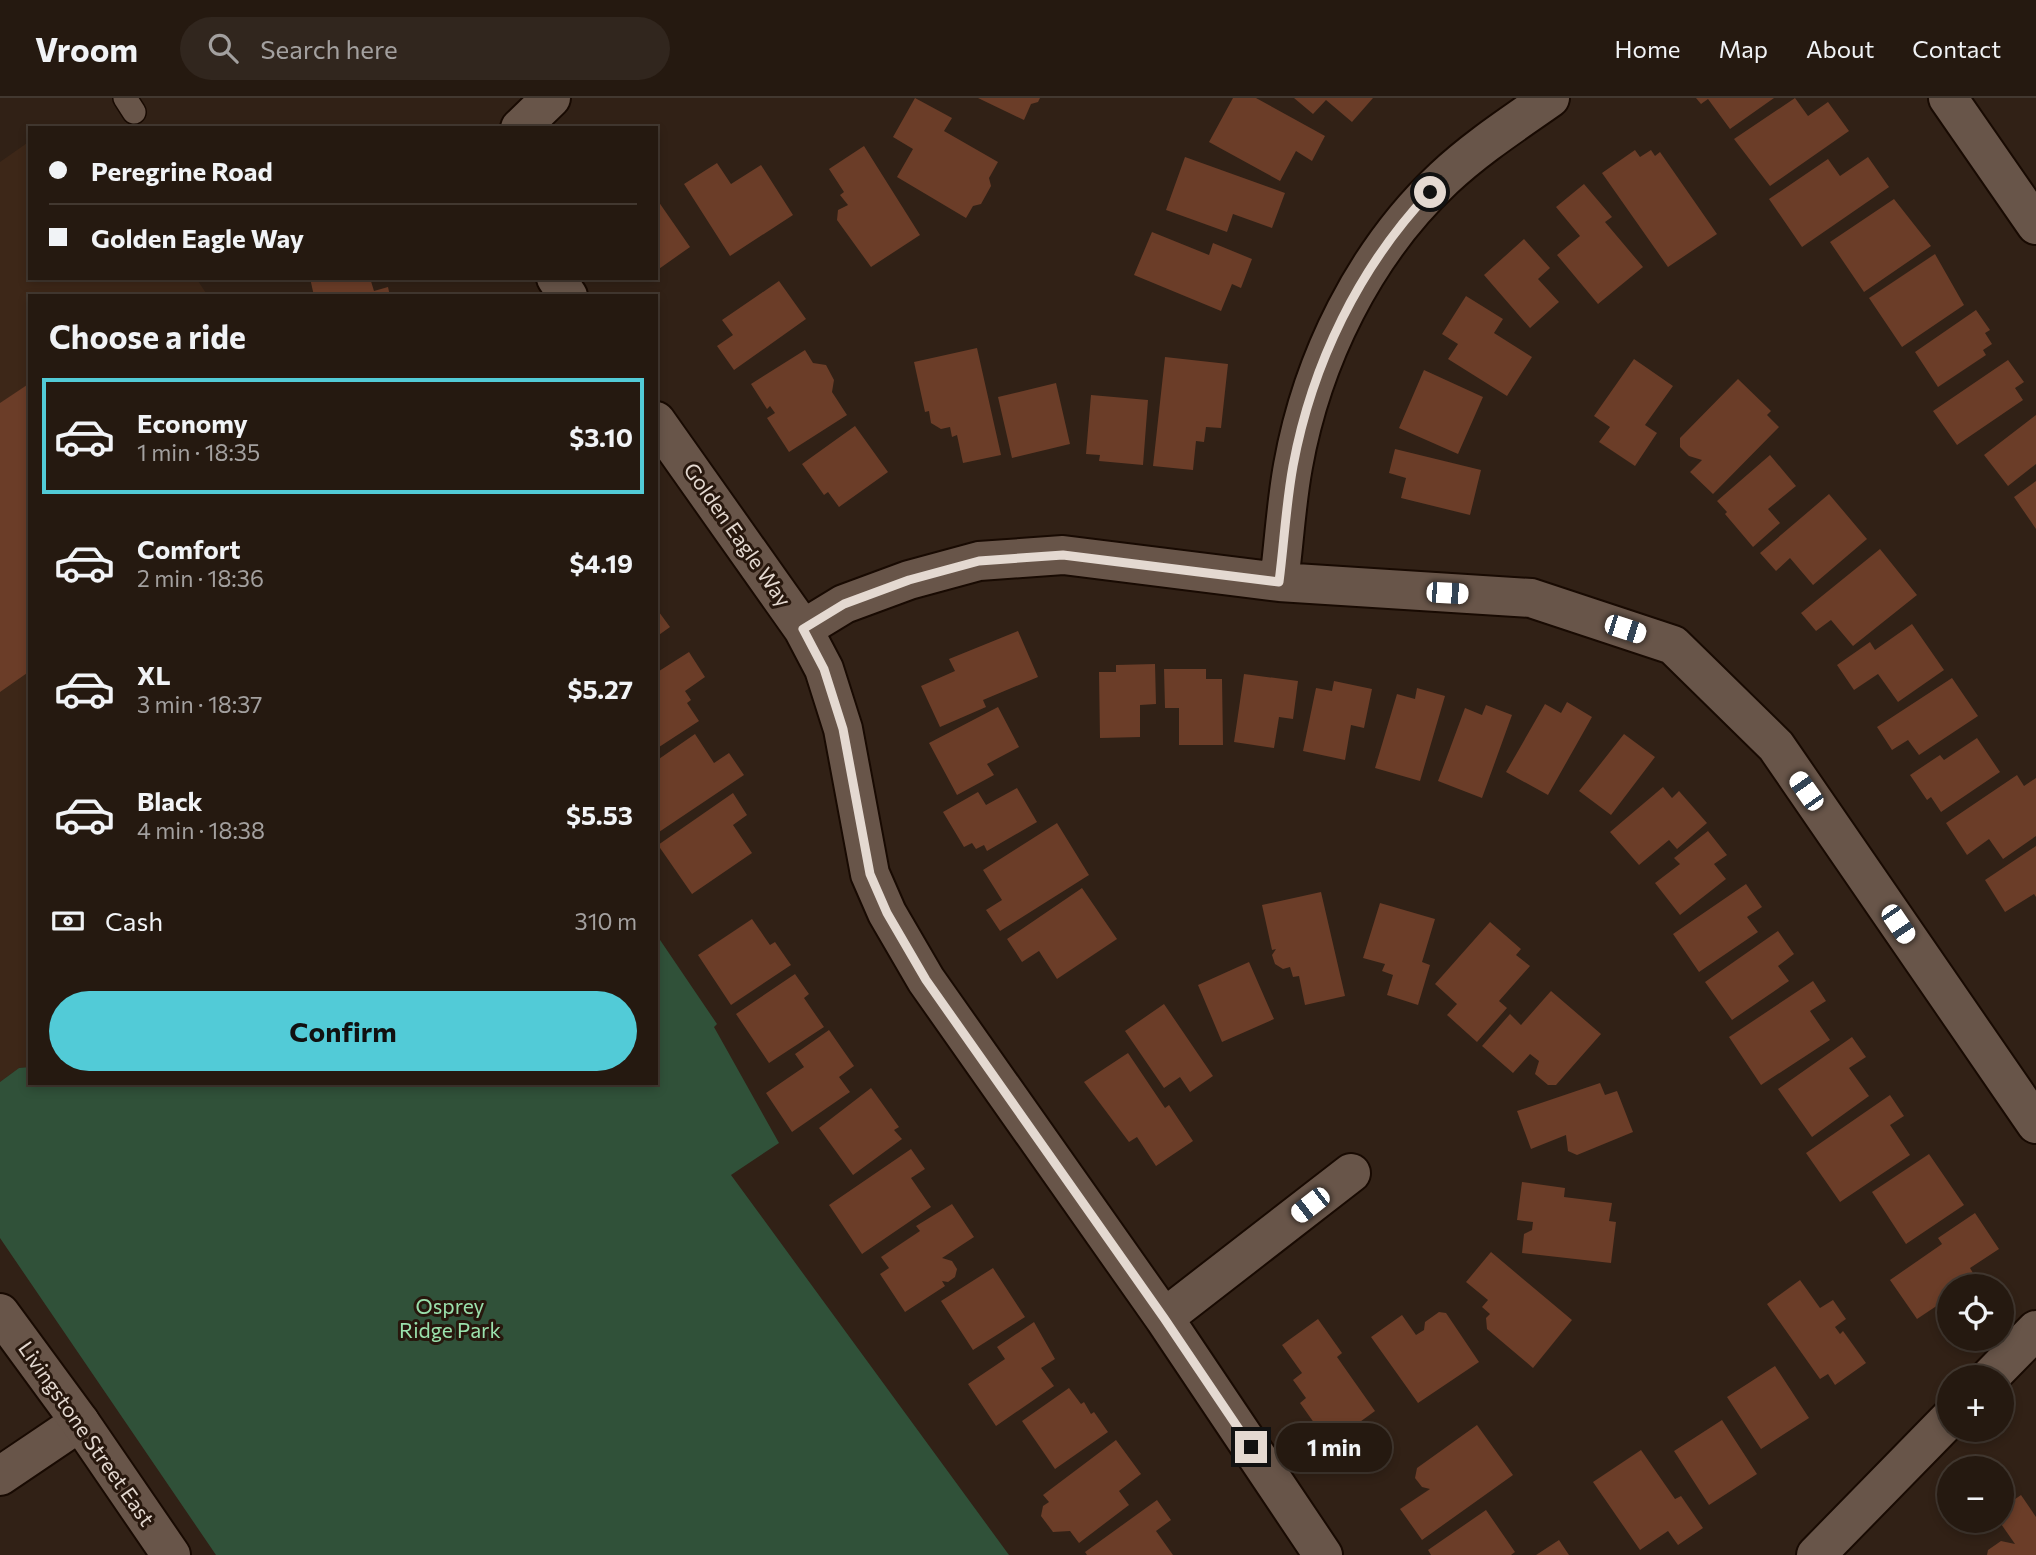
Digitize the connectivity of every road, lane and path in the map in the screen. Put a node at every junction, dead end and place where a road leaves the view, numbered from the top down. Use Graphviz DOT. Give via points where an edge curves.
graph roads {
  1 [pos="551,98"];
  2 [pos="1550,98"];
  3 [pos="1948,98"];
  4 [pos="522,126"];
  5 [pos="2036,225"];
  6 [pos="658,424"];
  7 [pos="1279,582"];
  8 [pos="803,629"];
  9 [pos="2036,1124"];
  10 [pos="1351,1173"];
  11 [pos="0,1314"];
  12 [pos="1164,1318"];
  13 [pos="2036,1330"];
  14 [pos="2002,1365"];
  15 [pos="80,1422"];
  16 [pos="1937,1432"];
  17 [pos="0,1476"];
  18 [pos="171,1555"];
  19 [pos="1323,1555"];
  20 [pos="1816,1555"];
  1 -- 4 [label="street"];
  2 -- 7 [label="street" via="1474,151 1434,188 1390,239 1345,312 1308,402 1293,467"];
  3 -- 5 [label="street"];
  6 -- 8 [label="street, Golden Eagle Way"];
  7 -- 8 [label="street" via="1063,555 979,561 844,604"];
  7 -- 9 [label="street" via="1531,598 1673,645 1776,747"];
  8 -- 12 [label="street, Golden Eagle Way" via="824,669 843,729 870,874 887,913 926,980"];
  10 -- 12 [label="street"];
  11 -- 15 [label="street, Livingstone Street East"];
  12 -- 19 [label="street, Golden Eagle Way"];
  13 -- 14 [label="street"];
  15 -- 17 [label="street"];
  15 -- 18 [label="street, Livingstone Street East"];
  16 -- 20 [label="street"];
}
